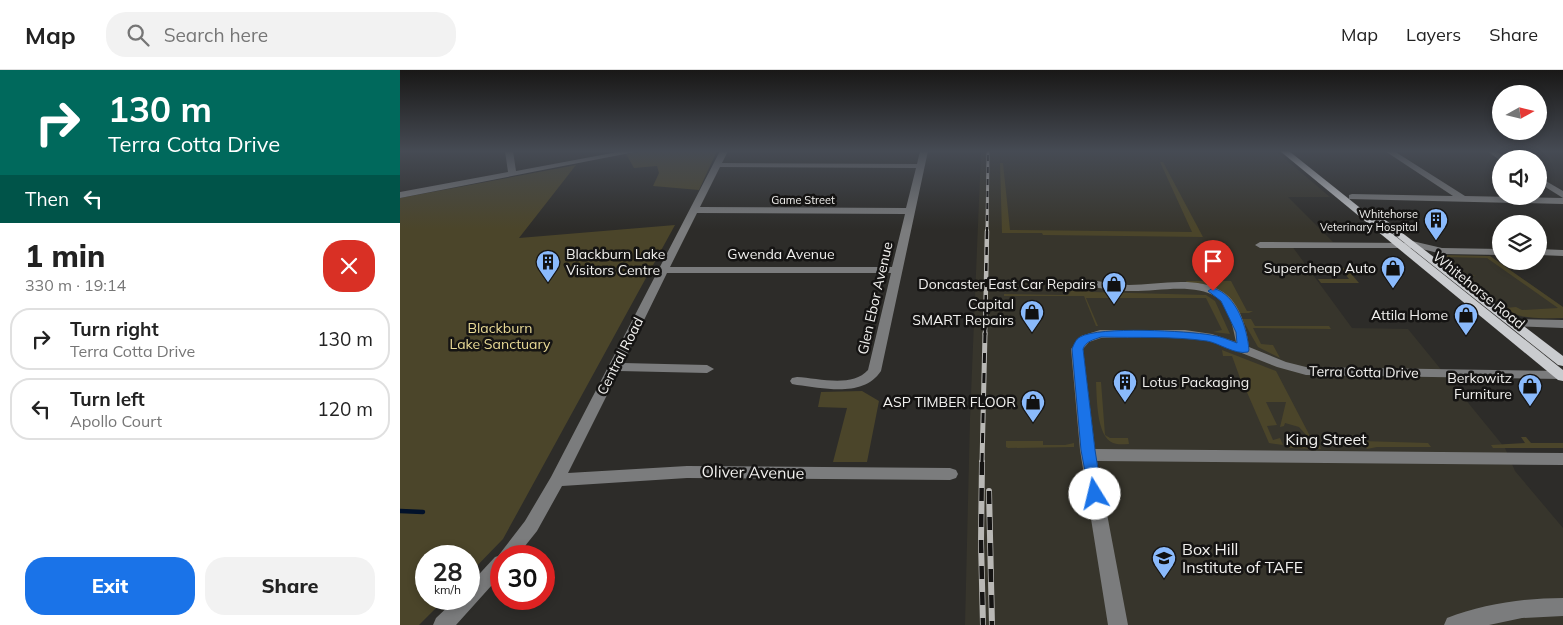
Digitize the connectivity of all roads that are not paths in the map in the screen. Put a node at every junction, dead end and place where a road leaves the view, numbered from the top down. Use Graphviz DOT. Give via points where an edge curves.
graph roads {
  1 [pos="497,177"];
  2 [pos="711,177"];
  3 [pos="918,177"];
  4 [pos="1318,177"];
  5 [pos="1327,177"];
  6 [pos="1429,177"];
  7 [pos="1547,185"];
  8 [pos="400,195"];
  9 [pos="1563,195"];
  10 [pos="1352,197"];
  11 [pos="1464,200"];
  12 [pos="1563,201"];
  13 [pos="695,210"];
  14 [pos="910,211"];
  15 [pos="1409,245"];
  16 [pos="1260,246"];
  17 [pos="1442,250"];
  18 [pos="1492,252"];
  19 [pos="1547,252"];
  20 [pos="1563,253"];
  21 [pos="1430,257"];
  22 [pos="664,270"];
  23 [pos="897,270"];
  24 [pos="1091,283"];
  25 [pos="1514,323"];
  26 [pos="1563,324"];
  27 [pos="1244,350"];
  28 [pos="1537,356"];
  29 [pos="614,367"];
  30 [pos="707,369"];
  31 [pos="1522,373"];
  32 [pos="1562,373"];
  33 [pos="797,381"];
  34 [pos="1088,455"];
  35 [pos="1563,459"];
  36 [pos="950,474"];
  37 [pos="556,480"];
  38 [pos="516,545"];
  39 [pos="490,575"];
  40 [pos="480,585"];
  41 [pos="1563,607"];
  42 [pos="457,610"];
  43 [pos="444,625"];
  44 [pos="1118,625"];
  45 [pos="1454,625"];
  1 -- 8 [label="street"];
  2 -- 13 [label="street, Central Road"];
  3 -- 14 [label="street, Glen Ebor Avenue"];
  4 -- 15 [label="main road, Whitehorse Road"];
  5 -- 10 [label="main road, Whitehorse Road"];
  6 -- 11 [label="street"];
  7 -- 9 [label="street"];
  10 -- 11 [label="street"];
  10 -- 15 [label="main road, Whitehorse Road"];
  11 -- 12 [label="street"];
  13 -- 14 [label="street, Game Street"];
  13 -- 22 [label="street, Central Road"];
  14 -- 23 [label="street, Glen Ebor Avenue"];
  15 -- 16 [label="street"];
  15 -- 17 [label="street"];
  15 -- 21 [label="main road, Whitehorse Road"];
  15 -- 28 [label="main road, Whitehorse Road"];
  17 -- 18 [label="street"];
  17 -- 21 [label="street"];
  19 -- 20 [label="street"];
  21 -- 25 [label="main road, Whitehorse Road"];
  22 -- 23 [label="street, Gwenda Avenue"];
  22 -- 29 [label="street, Central Road"];
  23 -- 33 [label="street, Glen Ebor Avenue" via="871,377 851,384"];
  24 -- 27 [label="street" via="1108,287 1213,291 1225,299 1234,316 1242,332"];
  25 -- 26 [label="street"];
  25 -- 32 [label="main road, Whitehorse Road"];
  27 -- 31 [label="street, Terra Cotta Drive" via="1281,366 1306,371"];
  27 -- 34 [label="street, Terra Cotta Drive" via="1212,338 1187,335 1100,334 1084,339 1077,349"];
  28 -- 31 [label="street" via="1537,366"];
  28 -- 32 [label="main road, Whitehorse Road"];
  29 -- 30 [label="street"];
  29 -- 37 [label="street, Central Road"];
  31 -- 32 [label="street, Terra Cotta Drive"];
  34 -- 35 [label="street, King Street"];
  34 -- 44 [label="street, Terra Cotta Drive"];
  36 -- 37 [label="street, Oliver Avenue" via="687,472"];
  37 -- 38 [label="street, Central Road" via="531,526"];
  39 -- 40 [label="street"];
  41 -- 45 [label="street" via="1536,606"];
  42 -- 43 [label="street"];
}
